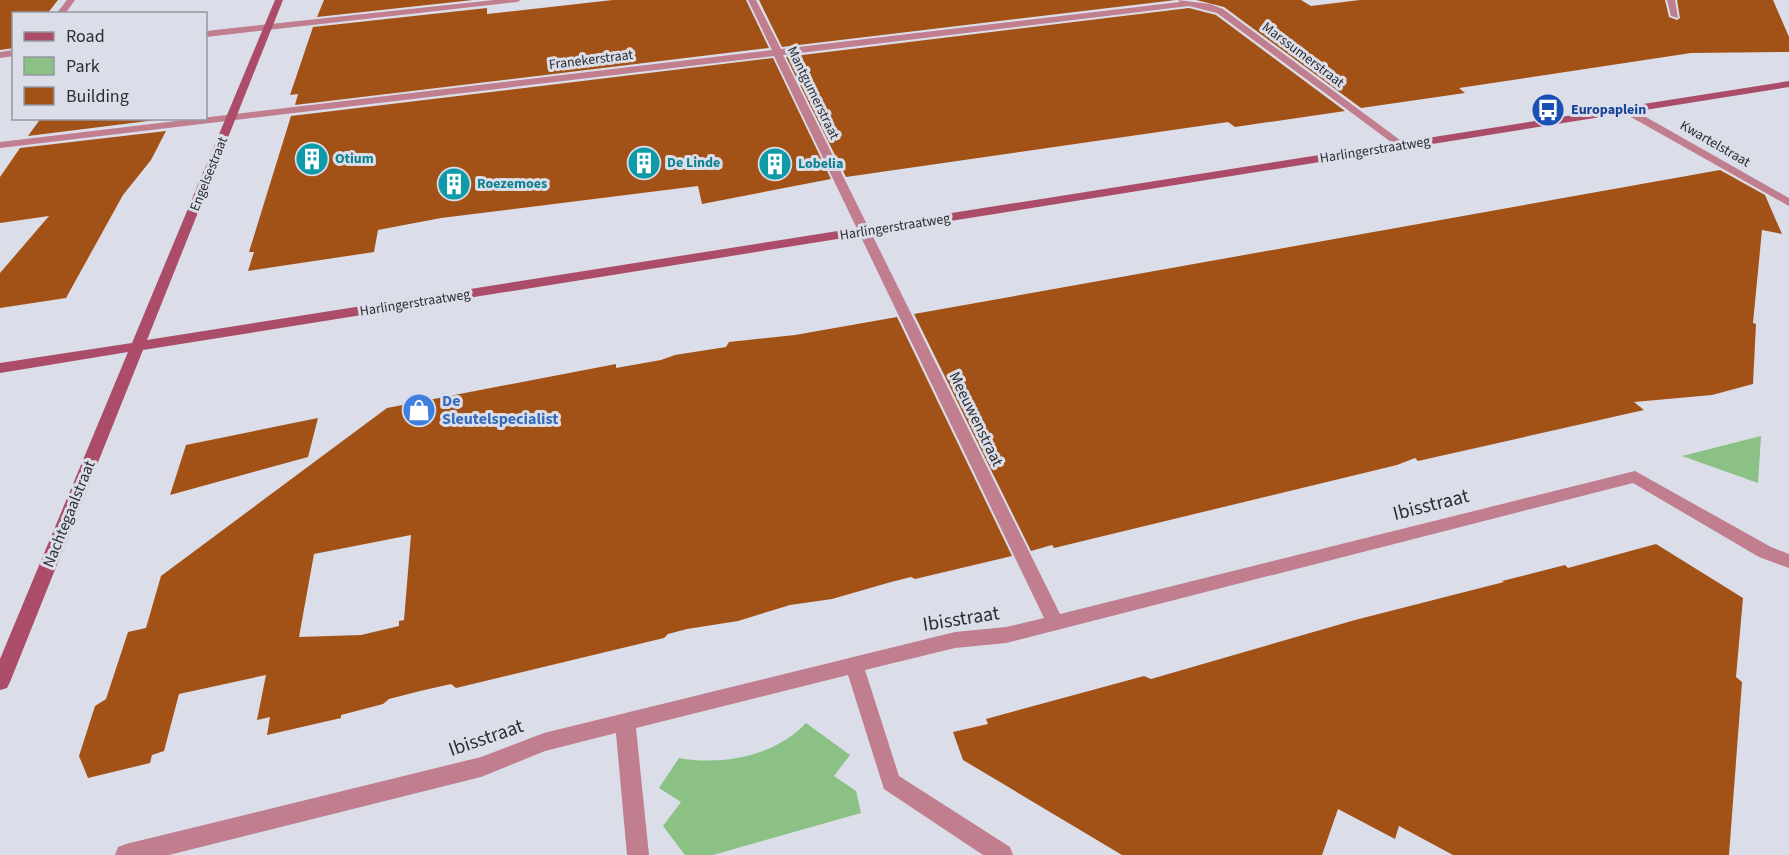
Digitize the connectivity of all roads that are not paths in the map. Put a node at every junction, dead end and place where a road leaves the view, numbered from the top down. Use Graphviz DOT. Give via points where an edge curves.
graph roads {
  1 [pos="279,0"];
  2 [pos="517,0"];
  3 [pos="752,0"];
  4 [pos="1671,0"];
  5 [pos="500,1"];
  6 [pos="1184,2"];
  7 [pos="1675,16"];
  8 [pos="267,27"];
  9 [pos="207,34"];
  10 [pos="777,52"];
  11 [pos="1789,84"];
  12 [pos="1626,110"];
  13 [pos="233,117"];
  14 [pos="0,145"];
  15 [pos="1403,146"];
  16 [pos="1789,203"];
  17 [pos="865,231"];
  18 [pos="138,346"];
  19 [pos="0,368"];
  20 [pos="1789,561"];
  21 [pos="1055,623"];
  22 [pos="854,664"];
  23 [pos="0,682"];
  24 [pos="625,721"];
  25 [pos="126,855"];
  26 [pos="638,855"];
  27 [pos="1002,855"];
  1 -- 8 [label="main road, Engelsestraat"];
  2 -- 5 [label="street"];
  3 -- 10 [label="street, Mantgumerstraat"];
  4 -- 7 [label="street"];
  5 -- 8 [label="street"];
  6 -- 10 [label="street, Franekerstraat"];
  6 -- 15 [label="street, Marssumerstraat" via="1207,4 1220,11"];
  8 -- 9 [label="street"];
  8 -- 13 [label="main road, Engelsestraat"];
  10 -- 13 [label="street, Franekerstraat"];
  10 -- 17 [label="street, Mantgumerstraat"];
  11 -- 12 [label="main road, Harlingerstraatweg"];
  12 -- 15 [label="main road, Harlingerstraatweg"];
  12 -- 16 [label="street, Kwartelstraat"];
  13 -- 14 [label="street, Franekerstraat"];
  13 -- 18 [label="main road, Engelsestraat"];
  15 -- 17 [label="main road, Harlingerstraatweg"];
  17 -- 18 [label="main road, Harlingerstraatweg"];
  17 -- 21 [label="street, Meeuwenstraat"];
  18 -- 19 [label="main road, Harlingerstraatweg"];
  18 -- 23 [label="main road, Nachtegaalstraat"];
  20 -- 21 [label="street, Ibisstraat" via="1765,552 1635,477"];
  21 -- 22 [label="street, Ibisstraat" via="1006,636 955,640"];
  22 -- 24 [label="street, Ibisstraat"];
  22 -- 27 [label="street" via="891,782"];
  24 -- 25 [label="street, Ibisstraat" via="544,741 481,767"];
  24 -- 26 [label="street"];
}
